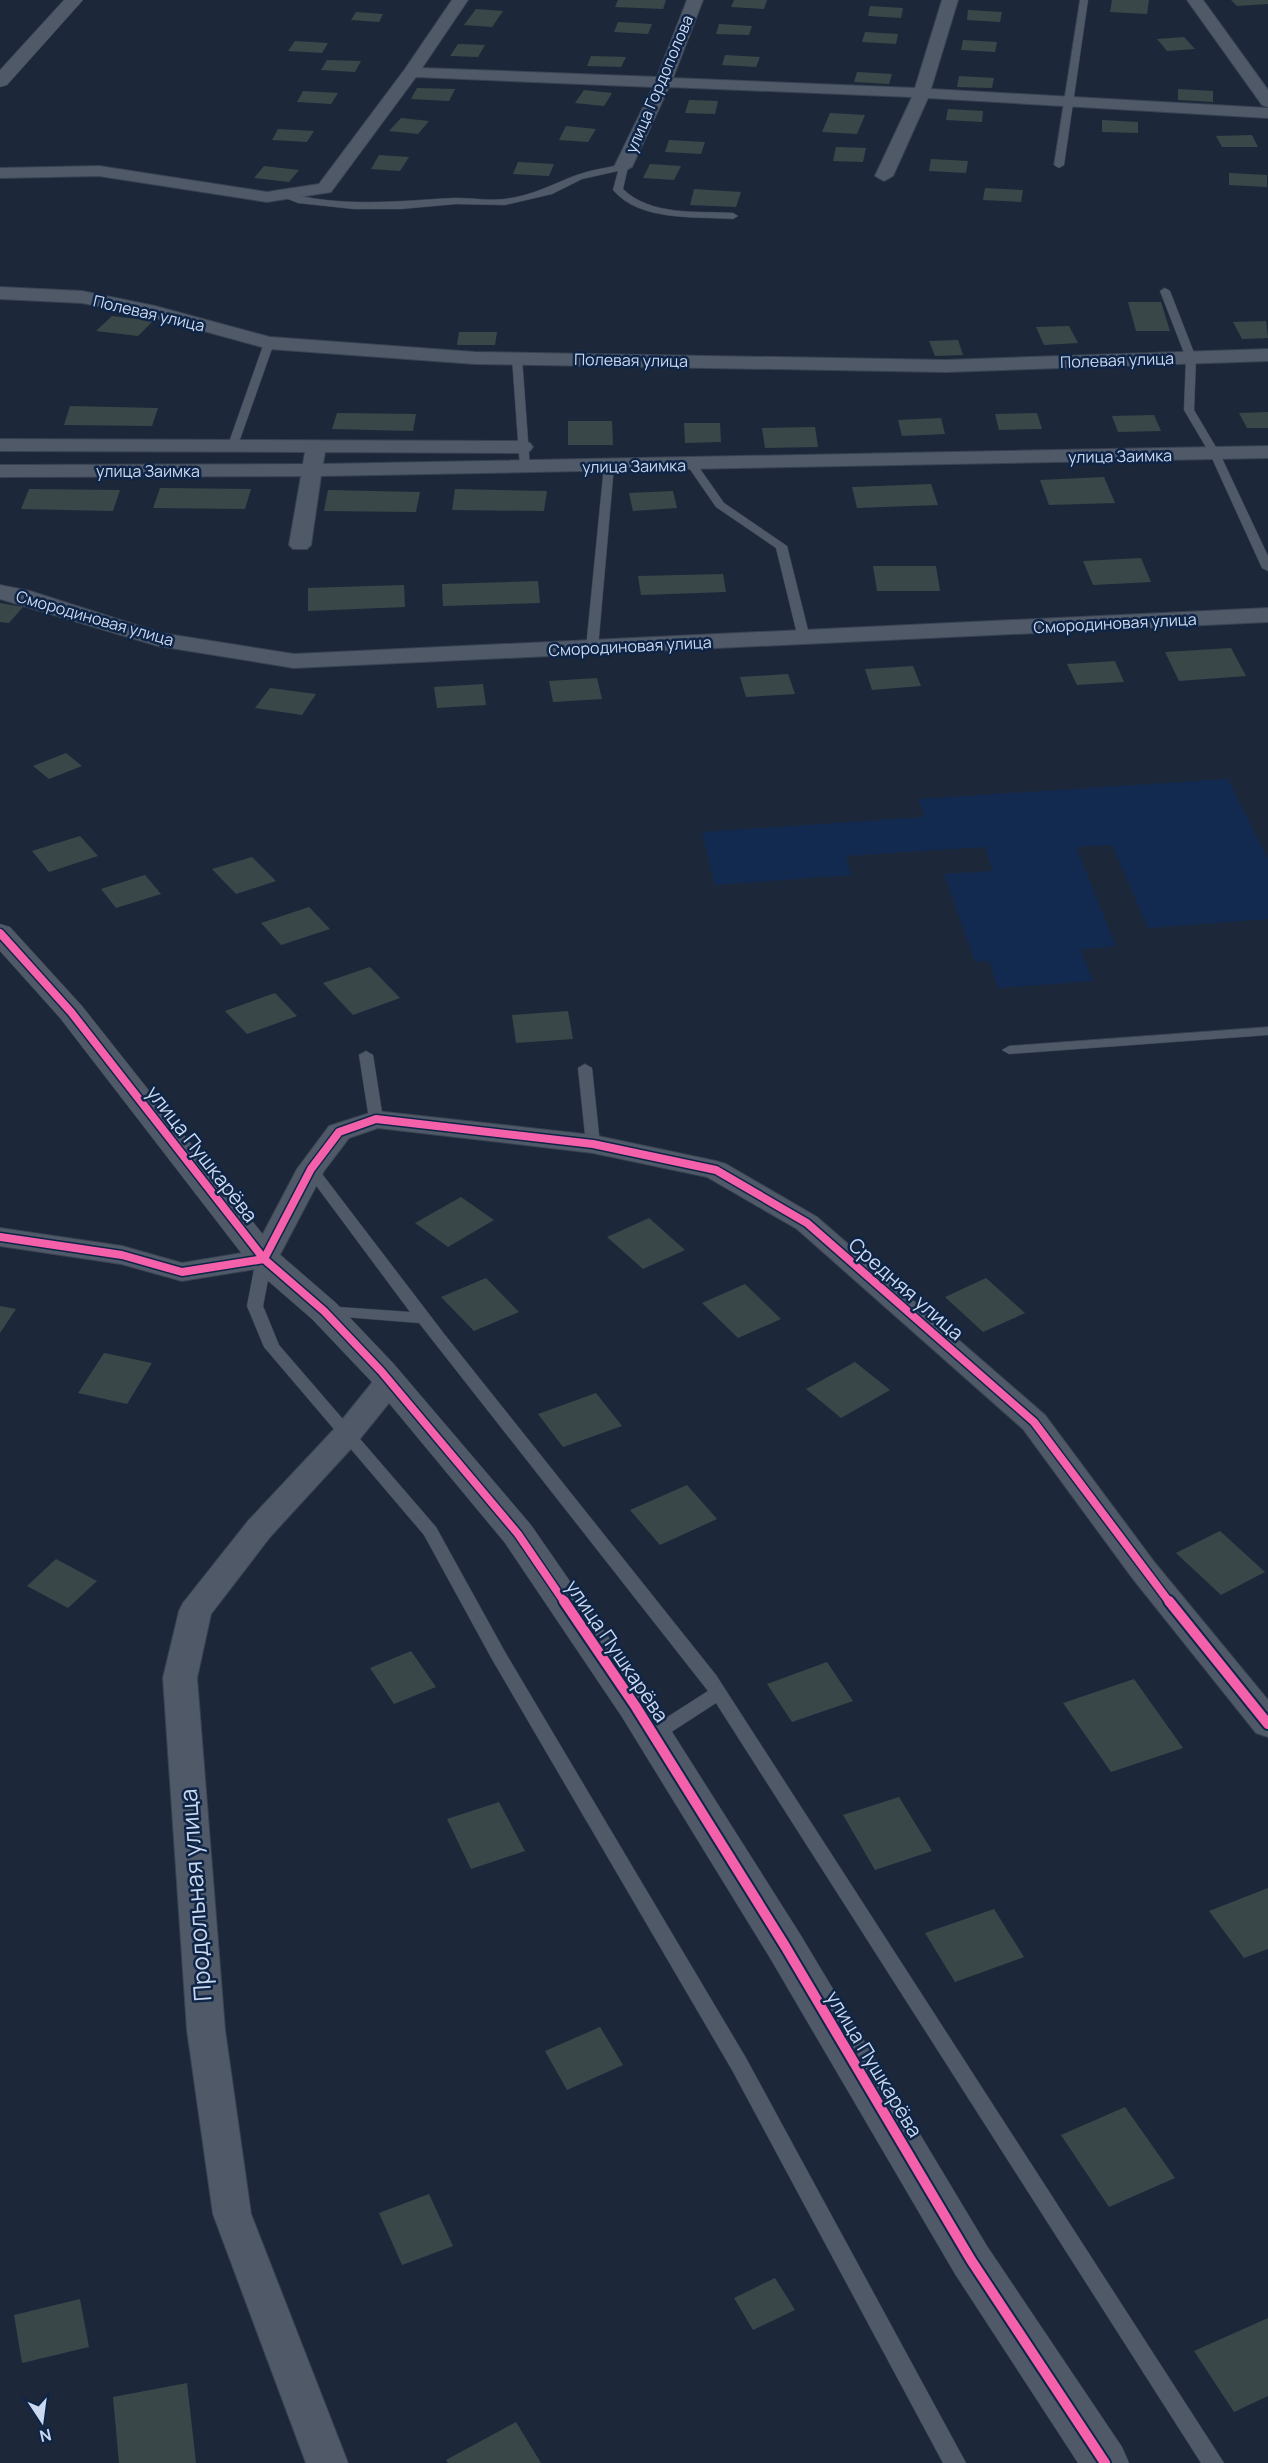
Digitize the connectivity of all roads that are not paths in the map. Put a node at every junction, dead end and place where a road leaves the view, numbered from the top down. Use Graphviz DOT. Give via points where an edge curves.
graph roads {
  1 [pos="74,0"];
  2 [pos="460,0"];
  3 [pos="695,0"];
  4 [pos="950,0"];
  5 [pos="1084,0"];
  6 [pos="1195,0"];
  7 [pos="411,72"];
  8 [pos="0,81"];
  9 [pos="663,84"];
  10 [pos="922,93"];
  11 [pos="1068,101"];
  12 [pos="1268,102"];
  13 [pos="1268,113"];
  14 [pos="1059,165"];
  15 [pos="623,167"];
  16 [pos="0,173"];
  17 [pos="884,176"];
  18 [pos="283,195"];
  19 [pos="733,216"];
  20 [pos="1165,291"];
  21 [pos="0,293"];
  22 [pos="269,343"];
  23 [pos="1268,355"];
  24 [pos="517,358"];
  25 [pos="1191,358"];
  26 [pos="0,445"];
  27 [pos="232,445"];
  28 [pos="317,446"];
  29 [pos="523,447"];
  30 [pos="1268,452"];
  31 [pos="1215,454"];
  32 [pos="692,465"];
  33 [pos="609,466"];
  34 [pos="525,468"];
  35 [pos="311,470"];
  36 [pos="0,471"];
  37 [pos="300,545"];
  38 [pos="1268,568"];
  39 [pos="0,592"];
  40 [pos="1268,615"];
  41 [pos="804,638"];
  42 [pos="592,648"];
  43 [pos="0,933"];
  44 [pos="1268,1030"];
  45 [pos="1009,1050"];
  46 [pos="366,1055"];
  47 [pos="585,1068"];
  48 [pos="376,1119"];
  49 [pos="593,1144"];
  50 [pos="311,1169"];
  51 [pos="0,1237"];
  52 [pos="264,1259"];
  53 [pos="324,1311"];
  54 [pos="423,1318"];
  55 [pos="390,1381"];
  56 [pos="348,1433"];
  57 [pos="718,1693"];
  58 [pos="1268,1724"];
  59 [pos="653,1735"];
  60 [pos="327,2463"];
  61 [pos="955,2463"];
  62 [pos="1105,2463"];
  63 [pos="1213,2463"];
  1 -- 8 [label="street"];
  2 -- 7 [label="street"];
  3 -- 9 [label="street, улица Гордополова"];
  4 -- 10 [label="street"];
  5 -- 11 [label="lane"];
  6 -- 12 [label="street"];
  7 -- 9 [label="street"];
  7 -- 18 [label="street" via="325,188"];
  9 -- 10 [label="street"];
  9 -- 15 [label="street, улица Гордополова"];
  10 -- 11 [label="street"];
  10 -- 17 [label="street"];
  11 -- 13 [label="street"];
  11 -- 14 [label="lane"];
  15 -- 18 [label="lane" via="505,202 354,206"];
  15 -- 19 [label="lane" via="618,190 630,203"];
  16 -- 18 [label="street" via="99,171 267,197"];
  20 -- 25 [label="lane"];
  21 -- 22 [label="street, Полевая улица" via="81,297 155,312"];
  22 -- 24 [label="street, Полевая улица"];
  22 -- 27 [label="lane"];
  23 -- 25 [label="street, Полевая улица"];
  24 -- 25 [label="street, Полевая улица" via="946,366"];
  24 -- 29 [label="lane"];
  25 -- 31 [label="lane" via="1189,410"];
  26 -- 27 [label="street"];
  27 -- 28 [label="street"];
  28 -- 29 [label="street"];
  28 -- 35 [label="street"];
  29 -- 34 [label="lane"];
  30 -- 31 [label="street, улица Заимка"];
  31 -- 32 [label="street, улица Заимка"];
  31 -- 38 [label="lane"];
  32 -- 33 [label="street, улица Заимка"];
  32 -- 41 [label="lane" via="720,505 781,546"];
  33 -- 34 [label="street, улица Заимка"];
  33 -- 42 [label="lane"];
  34 -- 35 [label="street, улица Заимка"];
  35 -- 36 [label="street, улица Заимка"];
  35 -- 37 [label="street"];
  39 -- 42 [label="street, Смородиновая улица" via="158,639 294,661"];
  40 -- 41 [label="street, Смородиновая улица"];
  41 -- 42 [label="street, Смородиновая улица"];
  43 -- 52 [label="street, улица Пушкарёва" via="71,1012"];
  44 -- 45 [label="lane"];
  46 -- 48 [label="lane"];
  47 -- 49 [label="lane"];
  48 -- 49 [label="street, Средняя улица"];
  48 -- 50 [label="street" via="339,1132"];
  49 -- 58 [label="street, Средняя улица" via="716,1170 807,1223 1034,1422 1144,1571"];
  50 -- 52 [label="street"];
  50 -- 54 [label="lane"];
  51 -- 52 [label="street" via="122,1255 183,1272"];
  52 -- 53 [label="street, улица Пушкарёва"];
  52 -- 56 [label="lane" via="255,1306 272,1347"];
  53 -- 54 [label="lane"];
  53 -- 55 [label="street, улица Пушкарёва"];
  54 -- 57 [label="lane"];
  55 -- 56 [label="street, Продольная улица"];
  55 -- 59 [label="street, улица Пушкарёва" via="518,1534"];
  56 -- 60 [label="street, Продольная улица" via="260,1529 195,1611 180,1678 206,2030 232,2214"];
  56 -- 61 [label="lane" via="430,1531 739,2064"];
  57 -- 59 [label="lane"];
  57 -- 63 [label="lane"];
  59 -- 62 [label="street, улица Пушкарёва" via="786,1946 971,2260"];
}
